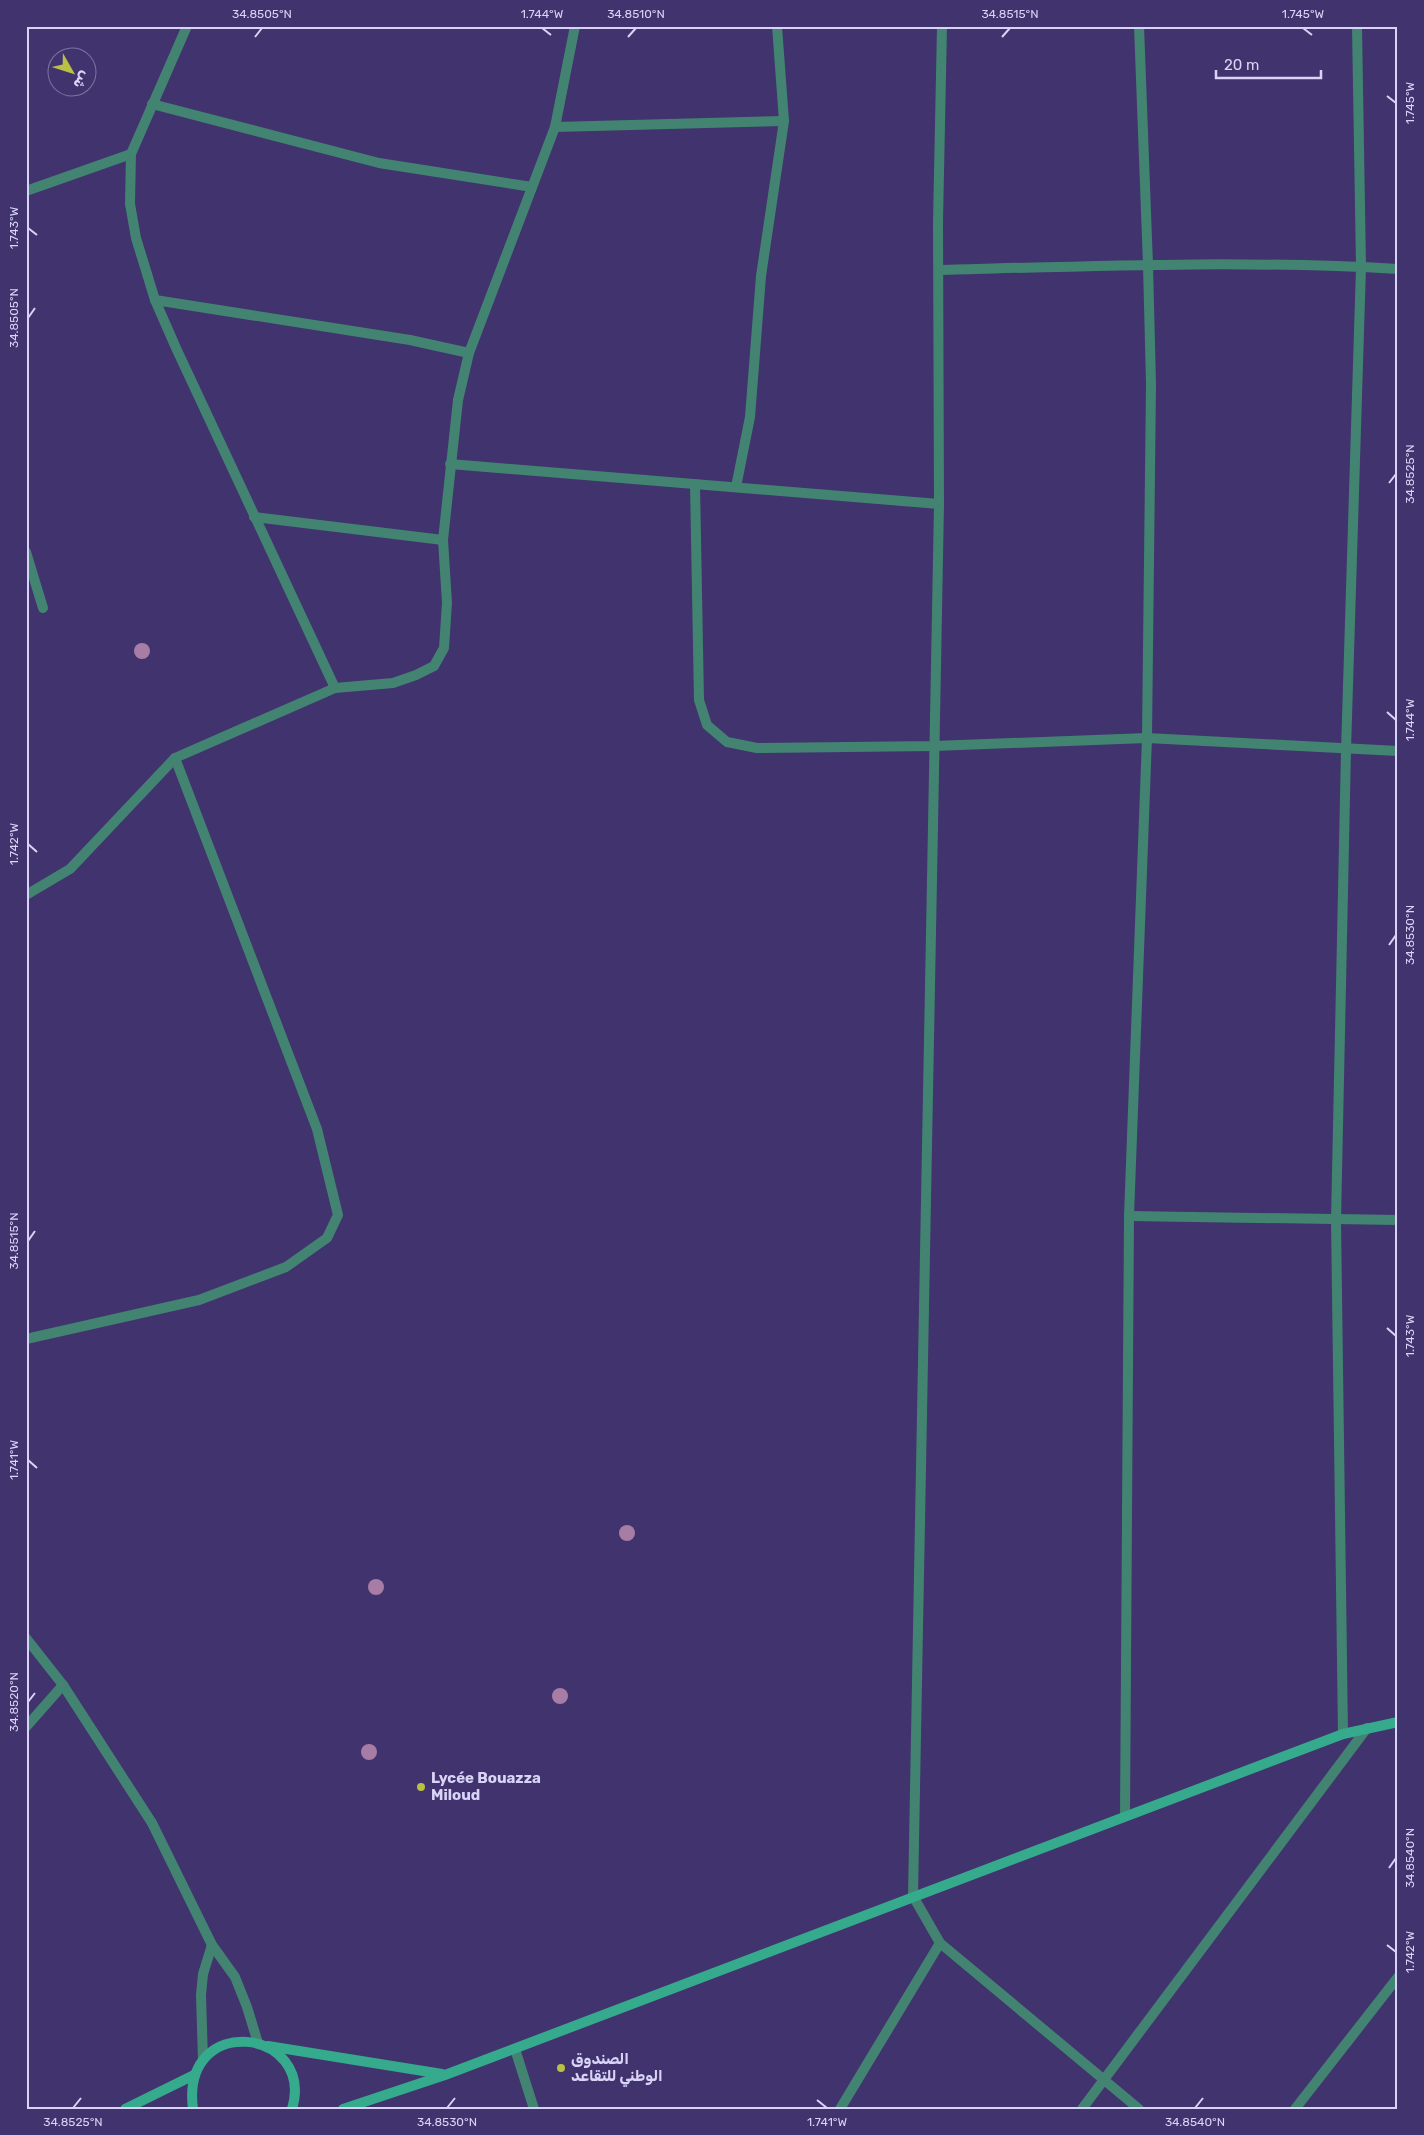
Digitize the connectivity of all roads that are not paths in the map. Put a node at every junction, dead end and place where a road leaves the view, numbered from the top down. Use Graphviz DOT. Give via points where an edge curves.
graph roads {
  1 [pos="187,26"];
  2 [pos="575,26"];
  3 [pos="777,26"];
  4 [pos="942,26"];
  5 [pos="1139,26"];
  6 [pos="1357,26"];
  7 [pos="152,104"];
  8 [pos="784,121"];
  9 [pos="555,127"];
  10 [pos="131,154"];
  11 [pos="532,187"];
  12 [pos="26,191"];
  13 [pos="1148,265"];
  14 [pos="1361,267"];
  15 [pos="1398,269"];
  16 [pos="940,270"];
  17 [pos="155,300"];
  18 [pos="469,353"];
  19 [pos="450,464"];
  20 [pos="694,484"];
  21 [pos="736,487"];
  22 [pos="939,504"];
  23 [pos="254,517"];
  24 [pos="443,540"];
  25 [pos="26,552"];
  26 [pos="42,608"];
  27 [pos="335,688"];
  28 [pos="1147,738"];
  29 [pos="934,746"];
  30 [pos="1346,750"];
  31 [pos="1398,751"];
  32 [pos="175,758"];
  33 [pos="26,895"];
  34 [pos="1129,1216"];
  35 [pos="1336,1220"];
  36 [pos="1398,1220"];
  37 [pos="26,1339"];
  38 [pos="26,1638"];
  39 [pos="63,1685"];
  40 [pos="1395,1724"];
  41 [pos="26,1727"];
  42 [pos="1368,1728"];
  43 [pos="1343,1734"];
  44 [pos="1125,1816"];
  45 [pos="913,1896"];
  46 [pos="940,1943"];
  47 [pos="212,1945"];
  48 [pos="1398,1977"];
  49 [pos="261,2044"];
  50 [pos="515,2048"];
  51 [pos="203,2060"];
  52 [pos="194,2075"];
  53 [pos="445,2075"];
  54 [pos="1104,2081"];
  55 [pos="125,2109"];
  56 [pos="193,2109"];
  57 [pos="292,2109"];
  58 [pos="343,2109"];
  59 [pos="534,2109"];
  60 [pos="840,2109"];
  61 [pos="1082,2109"];
  62 [pos="1139,2109"];
  63 [pos="1295,2109"];
  1 -- 7 [label="street"];
  2 -- 9 [label="street"];
  3 -- 8 [label="street"];
  4 -- 16 [label="street"];
  5 -- 13 [label="street"];
  6 -- 14 [label="street"];
  7 -- 10 [label="street"];
  7 -- 11 [label="street" via="379,162"];
  8 -- 9 [label="street"];
  8 -- 21 [label="street" via="761,276 750,416"];
  9 -- 11 [label="street"];
  10 -- 12 [label="street"];
  10 -- 17 [label="street" via="130,204 136,238"];
  11 -- 18 [label="street"];
  13 -- 14 [label="street"];
  13 -- 16 [label="street"];
  13 -- 28 [label="street" via="1151,384"];
  14 -- 15 [label="street"];
  14 -- 30 [label="street"];
  16 -- 22 [label="street"];
  17 -- 18 [label="street" via="410,340"];
  17 -- 23 [label="street"];
  18 -- 19 [label="street" via="458,400"];
  19 -- 20 [label="street"];
  19 -- 24 [label="street"];
  20 -- 21 [label="street"];
  20 -- 29 [label="street" via="699,700 708,725 727,742 757,748"];
  21 -- 22 [label="street"];
  22 -- 29 [label="street"];
  23 -- 24 [label="street"];
  23 -- 27 [label="street"];
  24 -- 27 [label="street" via="447,603 444,648 434,666 393,683"];
  25 -- 26 [label="street"];
  27 -- 32 [label="street"];
  28 -- 29 [label="street"];
  28 -- 30 [label="street"];
  28 -- 34 [label="street"];
  29 -- 45 [label="street"];
  30 -- 31 [label="street"];
  30 -- 35 [label="street"];
  32 -- 33 [label="street" via="70,869"];
  32 -- 37 [label="street" via="317,1129 338,1215 327,1238 286,1267 200,1300"];
  34 -- 35 [label="street"];
  34 -- 44 [label="street"];
  35 -- 36 [label="street"];
  35 -- 43 [label="street"];
  38 -- 39 [label="street"];
  39 -- 41 [label="street"];
  39 -- 47 [label="street" via="152,1823"];
  40 -- 42 [label="street"];
  42 -- 43 [label="street"];
  42 -- 54 [label="street"];
  43 -- 44 [label="street"];
  44 -- 45 [label="street"];
  45 -- 46 [label="street"];
  45 -- 50 [label="street"];
  46 -- 54 [label="street"];
  46 -- 60 [label="street"];
  47 -- 49 [label="street" via="235,1977"];
  47 -- 51 [label="street" via="203,1974 201,1996"];
  48 -- 63 [label="street"];
  49 -- 51 [label="street" via="231,2042"];
  49 -- 53 [label="street"];
  49 -- 57 [label="street" via="279,2055 289,2068 294,2084"];
  50 -- 53 [label="street"];
  50 -- 59 [label="street"];
  51 -- 52 [label="street"];
  52 -- 55 [label="street"];
  52 -- 56 [label="street"];
  53 -- 58 [label="street"];
  54 -- 61 [label="street"];
  54 -- 62 [label="street"];
}
